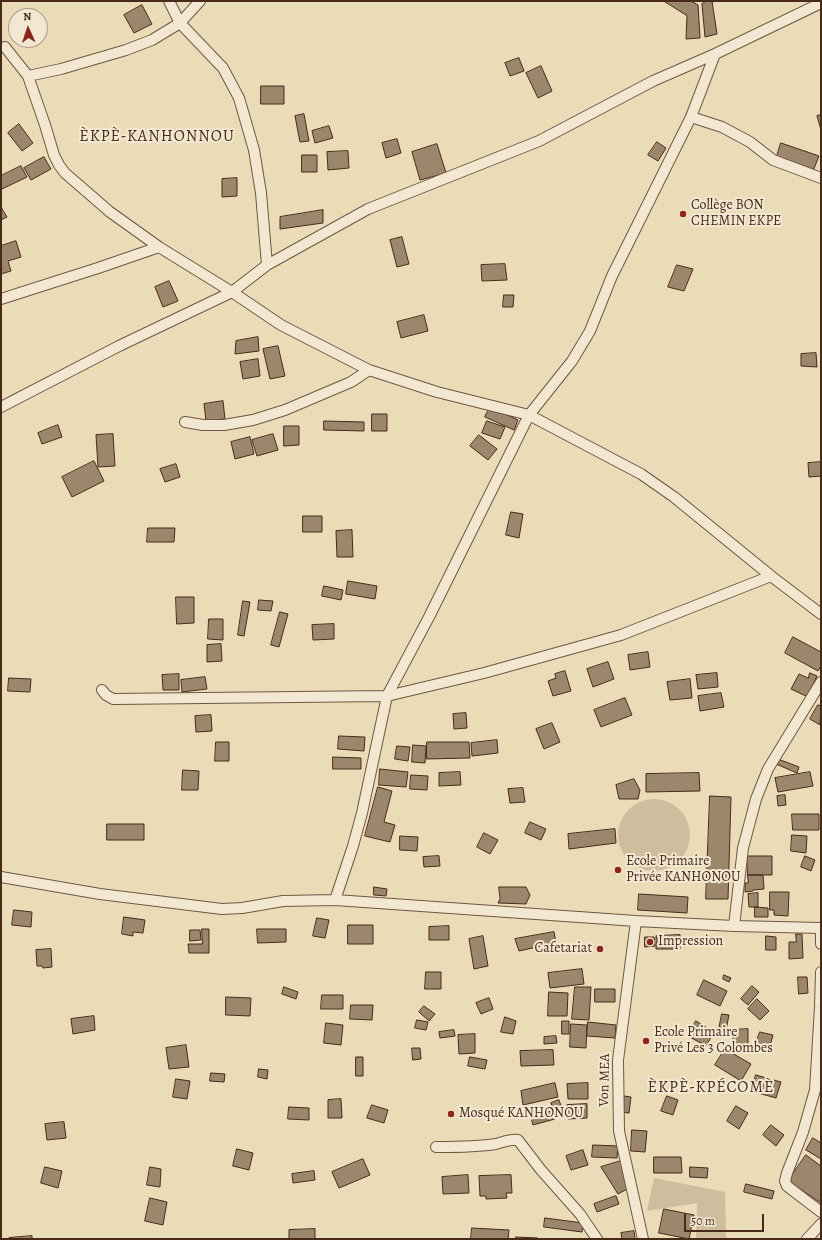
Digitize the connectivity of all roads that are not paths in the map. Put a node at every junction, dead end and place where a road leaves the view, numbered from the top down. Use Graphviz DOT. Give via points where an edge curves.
graph roads {
  1 [pos="169,1"];
  2 [pos="200,1"];
  3 [pos="821,3"];
  4 [pos="180,23"];
  5 [pos="5,47"];
  6 [pos="715,54"];
  7 [pos="28,76"];
  8 [pos="691,117"];
  9 [pos="821,178"];
  10 [pos="159,247"];
  11 [pos="267,265"];
  12 [pos="232,292"];
  13 [pos="1,299"];
  14 [pos="368,370"];
  15 [pos="1,407"];
  16 [pos="529,415"];
  17 [pos="185,422"];
  18 [pos="771,576"];
  19 [pos="821,614"];
  20 [pos="821,682"];
  21 [pos="102,690"];
  22 [pos="387,696"];
  23 [pos="1,877"];
  24 [pos="335,900"];
  25 [pos="636,921"];
  26 [pos="734,926"];
  27 [pos="821,928"];
  28 [pos="821,944"];
  29 [pos="821,972"];
  30 [pos="436,1147"];
  31 [pos="821,1212"];
  32 [pos="821,1224"];
  33 [pos="597,1239"];
  34 [pos="643,1239"];
  35 [pos="807,1239"];
  1 -- 4 [label="street"];
  2 -- 4 [label="street"];
  3 -- 6 [label="street"];
  4 -- 7 [label="street" via="152,40 126,50"];
  4 -- 11 [label="street" via="223,68 239,98 254,150 262,194"];
  5 -- 7 [label="street"];
  6 -- 8 [label="street"];
  6 -- 11 [label="street" via="653,81 539,142 368,208"];
  7 -- 10 [label="street" via="54,155 65,173 110,212"];
  8 -- 9 [label="street" via="722,127 750,142 773,160"];
  8 -- 16 [label="street" via="612,276 590,331 572,361"];
  10 -- 12 [label="street"];
  10 -- 13 [label="street"];
  11 -- 12 [label="street"];
  12 -- 14 [label="street" via="281,325"];
  12 -- 15 [label="street" via="119,346"];
  14 -- 16 [label="street" via="437,392"];
  14 -- 17 [label="street" via="351,382 285,410 253,420 224,425"];
  16 -- 18 [label="street" via="641,474 674,497"];
  16 -- 22 [label="street"];
  18 -- 19 [label="street"];
  18 -- 22 [label="street" via="621,635 484,673"];
  20 -- 26 [label="street" via="768,769 756,799 743,848"];
  21 -- 22 [label="street" via="113,699"];
  22 -- 24 [label="street" via="362,813"];
  23 -- 24 [label="street" via="100,894 222,909 284,901"];
  24 -- 25 [label="street"];
  25 -- 26 [label="street"];
  25 -- 34 [label="street, Von MEA" via="618,1060 619,1132"];
  26 -- 27 [label="street"];
  27 -- 28 [label="street"];
  29 -- 31 [label="street" via="815,1090 785,1181 787,1186"];
  30 -- 33 [label="street" via="496,1144 518,1140 580,1214"];
  32 -- 35 [label="street"];
}
